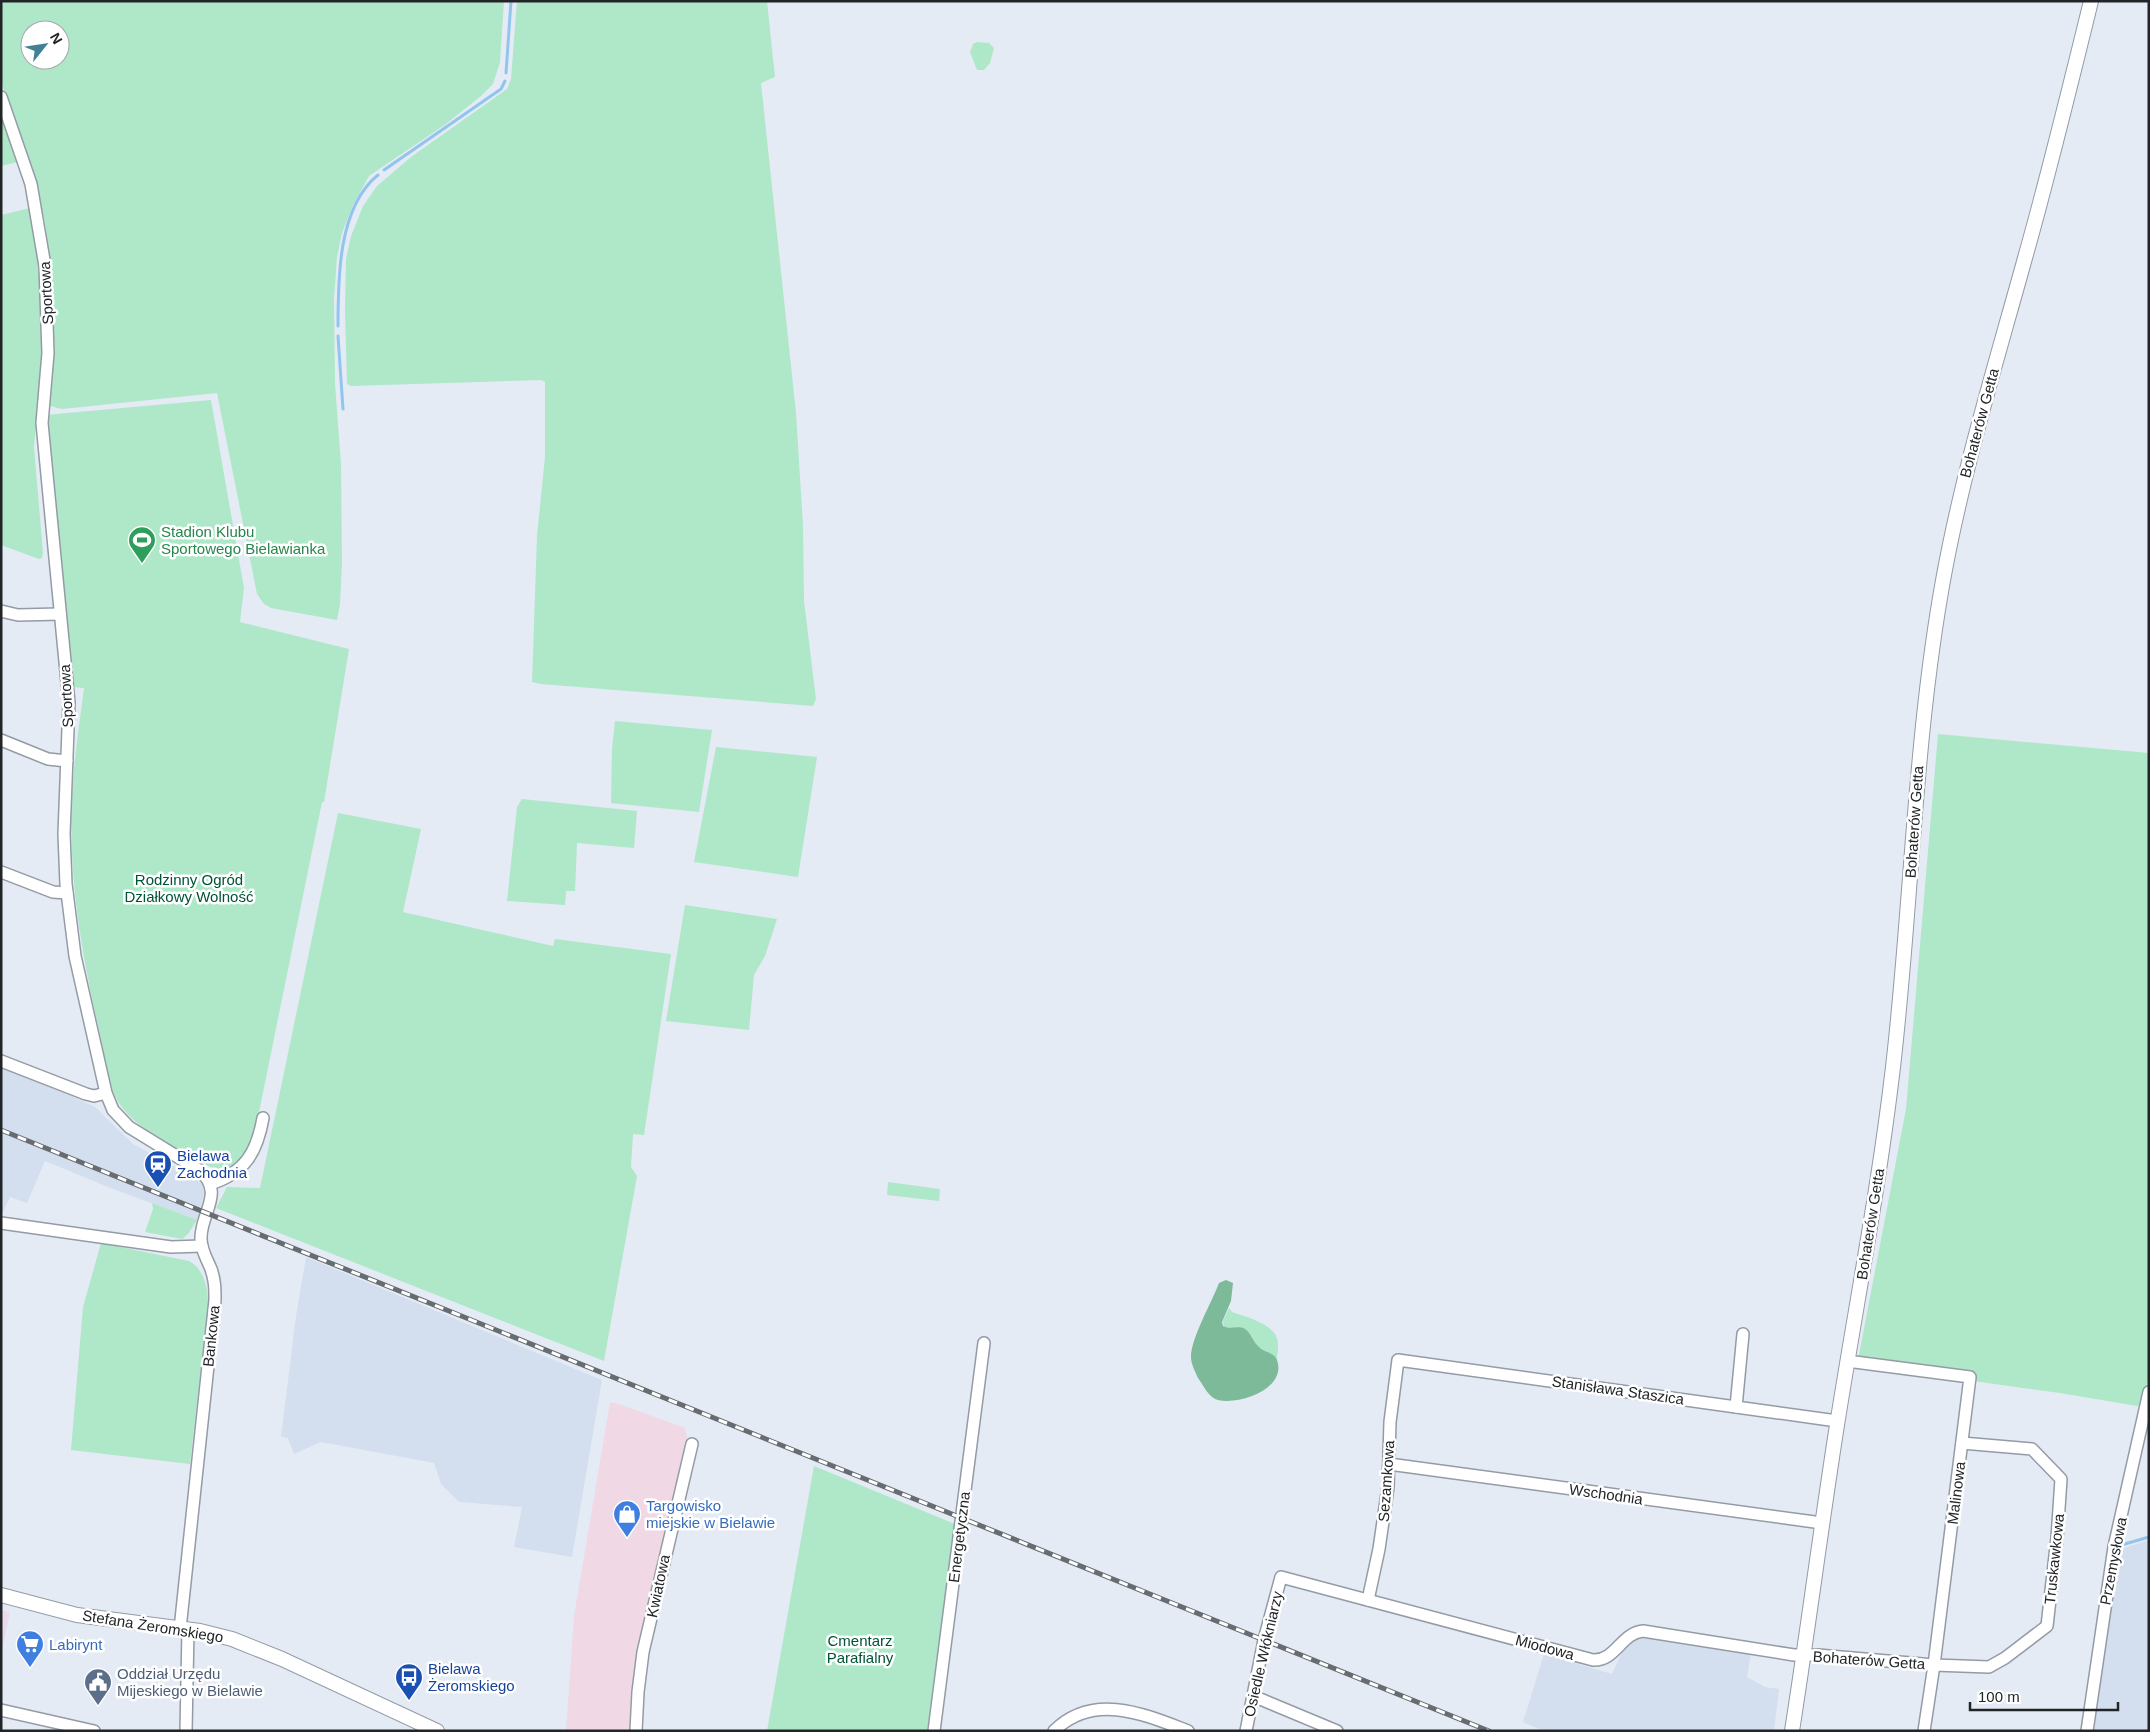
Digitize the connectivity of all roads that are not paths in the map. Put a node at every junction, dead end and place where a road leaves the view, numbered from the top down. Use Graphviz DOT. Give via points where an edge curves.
graph roads {
  1 [pos="2091,1"];
  2 [pos="1,97"];
  3 [pos="1,611"];
  4 [pos="60,614"];
  5 [pos="1,740"];
  6 [pos="67,761"];
  7 [pos="1,872"];
  8 [pos="67,894"];
  9 [pos="1,1061"];
  10 [pos="106,1093"];
  11 [pos="263,1118"];
  12 [pos="210,1184"];
  13 [pos="1,1222"];
  14 [pos="202,1246"];
  15 [pos="1743,1334"];
  16 [pos="984,1343"];
  17 [pos="1398,1360"];
  18 [pos="1847,1361"];
  19 [pos="2149,1392"];
  20 [pos="1736,1407"];
  21 [pos="1838,1421"];
  22 [pos="1962,1443"];
  23 [pos="692,1444"];
  24 [pos="1390,1464"];
  25 [pos="1822,1523"];
  26 [pos="1281,1576"];
  27 [pos="1,1595"];
  28 [pos="1368,1600"];
  29 [pos="184,1629"];
  30 [pos="1804,1655"];
  31 [pos="1934,1665"];
  32 [pos="1253,1696"];
  33 [pos="1,1710"];
  34 [pos="94,1731"];
  35 [pos="186,1731"];
  36 [pos="437,1731"];
  37 [pos="636,1731"];
  38 [pos="934,1731"];
  39 [pos="1054,1731"];
  40 [pos="1188,1731"];
  41 [pos="1246,1731"];
  42 [pos="1337,1731"];
  43 [pos="1792,1731"];
  44 [pos="1924,1731"];
  45 [pos="2087,1731"];
  1 -- 18 [label="street, Bohaterów Getta" via="2040,203 1976,430 1945,573 1921,737 1891,1085"];
  2 -- 4 [label="street, Sportowa" via="31,184 45,266 48,354 42,420"];
  3 -- 4 [label="street" via="16,615"];
  4 -- 6 [label="street, Sportowa" via="69,699"];
  5 -- 6 [label="street" via="48,759"];
  6 -- 8 [label="street, Sportowa" via="64,834"];
  7 -- 8 [label="street" via="53,892"];
  8 -- 10 [label="street, Sportowa" via="78,972"];
  9 -- 10 [label="street" via="86,1094"];
  10 -- 12 [label="street, Sportowa" via="113,1110 129,1127 199,1170"];
  11 -- 12 [label="street" via="258,1141 245,1162 230,1176"];
  12 -- 14 [label="street" via="211,1201 202,1227"];
  13 -- 14 [label="street" via="170,1247"];
  14 -- 29 [label="street, Bankowa" via="214,1278 214,1300"];
  15 -- 20 [label="street"];
  16 -- 38 [label="street, Energetyczna"];
  17 -- 20 [label="street, Stanisława Staszica"];
  17 -- 24 [label="street, Sezamkowa" via="1390,1422"];
  18 -- 21 [label="street, Bohaterów Getta"];
  18 -- 22 [label="street, Malinowa" via="1970,1378"];
  19 -- 45 [label="street, Przemysłowa" via="2114,1548"];
  20 -- 21 [label="street, Stanisława Staszica"];
  21 -- 25 [label="street, Bohaterów Getta"];
  22 -- 31 [label="street, Malinowa"];
  22 -- 31 [label="street, Truskawkowa" via="2032,1450 2061,1479 2049,1618 2041,1632 1989,1667"];
  23 -- 37 [label="street, Kwiatowa" via="643,1652"];
  24 -- 25 [label="street, Wschodnia"];
  24 -- 28 [label="street, Sezamkowa" via="1385,1515"];
  25 -- 30 [label="street, Bohaterów Getta"];
  26 -- 28 [label="street, Miodowa"];
  26 -- 32 [label="street, Osiedle Włókniarzy"];
  27 -- 29 [label="street, Stefana Żeromskiego" via="77,1615"];
  28 -- 30 [label="street, Miodowa" via="1593,1660 1607,1658 1630,1635 1642,1631"];
  29 -- 35 [label="street, Bankowa"];
  29 -- 36 [label="street, Stefana Żeromskiego" via="248,1644"];
  30 -- 31 [label="street, Bohaterów Getta"];
  30 -- 43 [label="street, Bohaterów Getta"];
  31 -- 44 [label="street, Malinowa"];
  32 -- 41 [label="street, Osiedle Włókniarzy"];
  32 -- 42 [label="street"];
  33 -- 34 [label="street"];
  39 -- 40 [label="street" via="1082,1713 1116,1708"];
}
